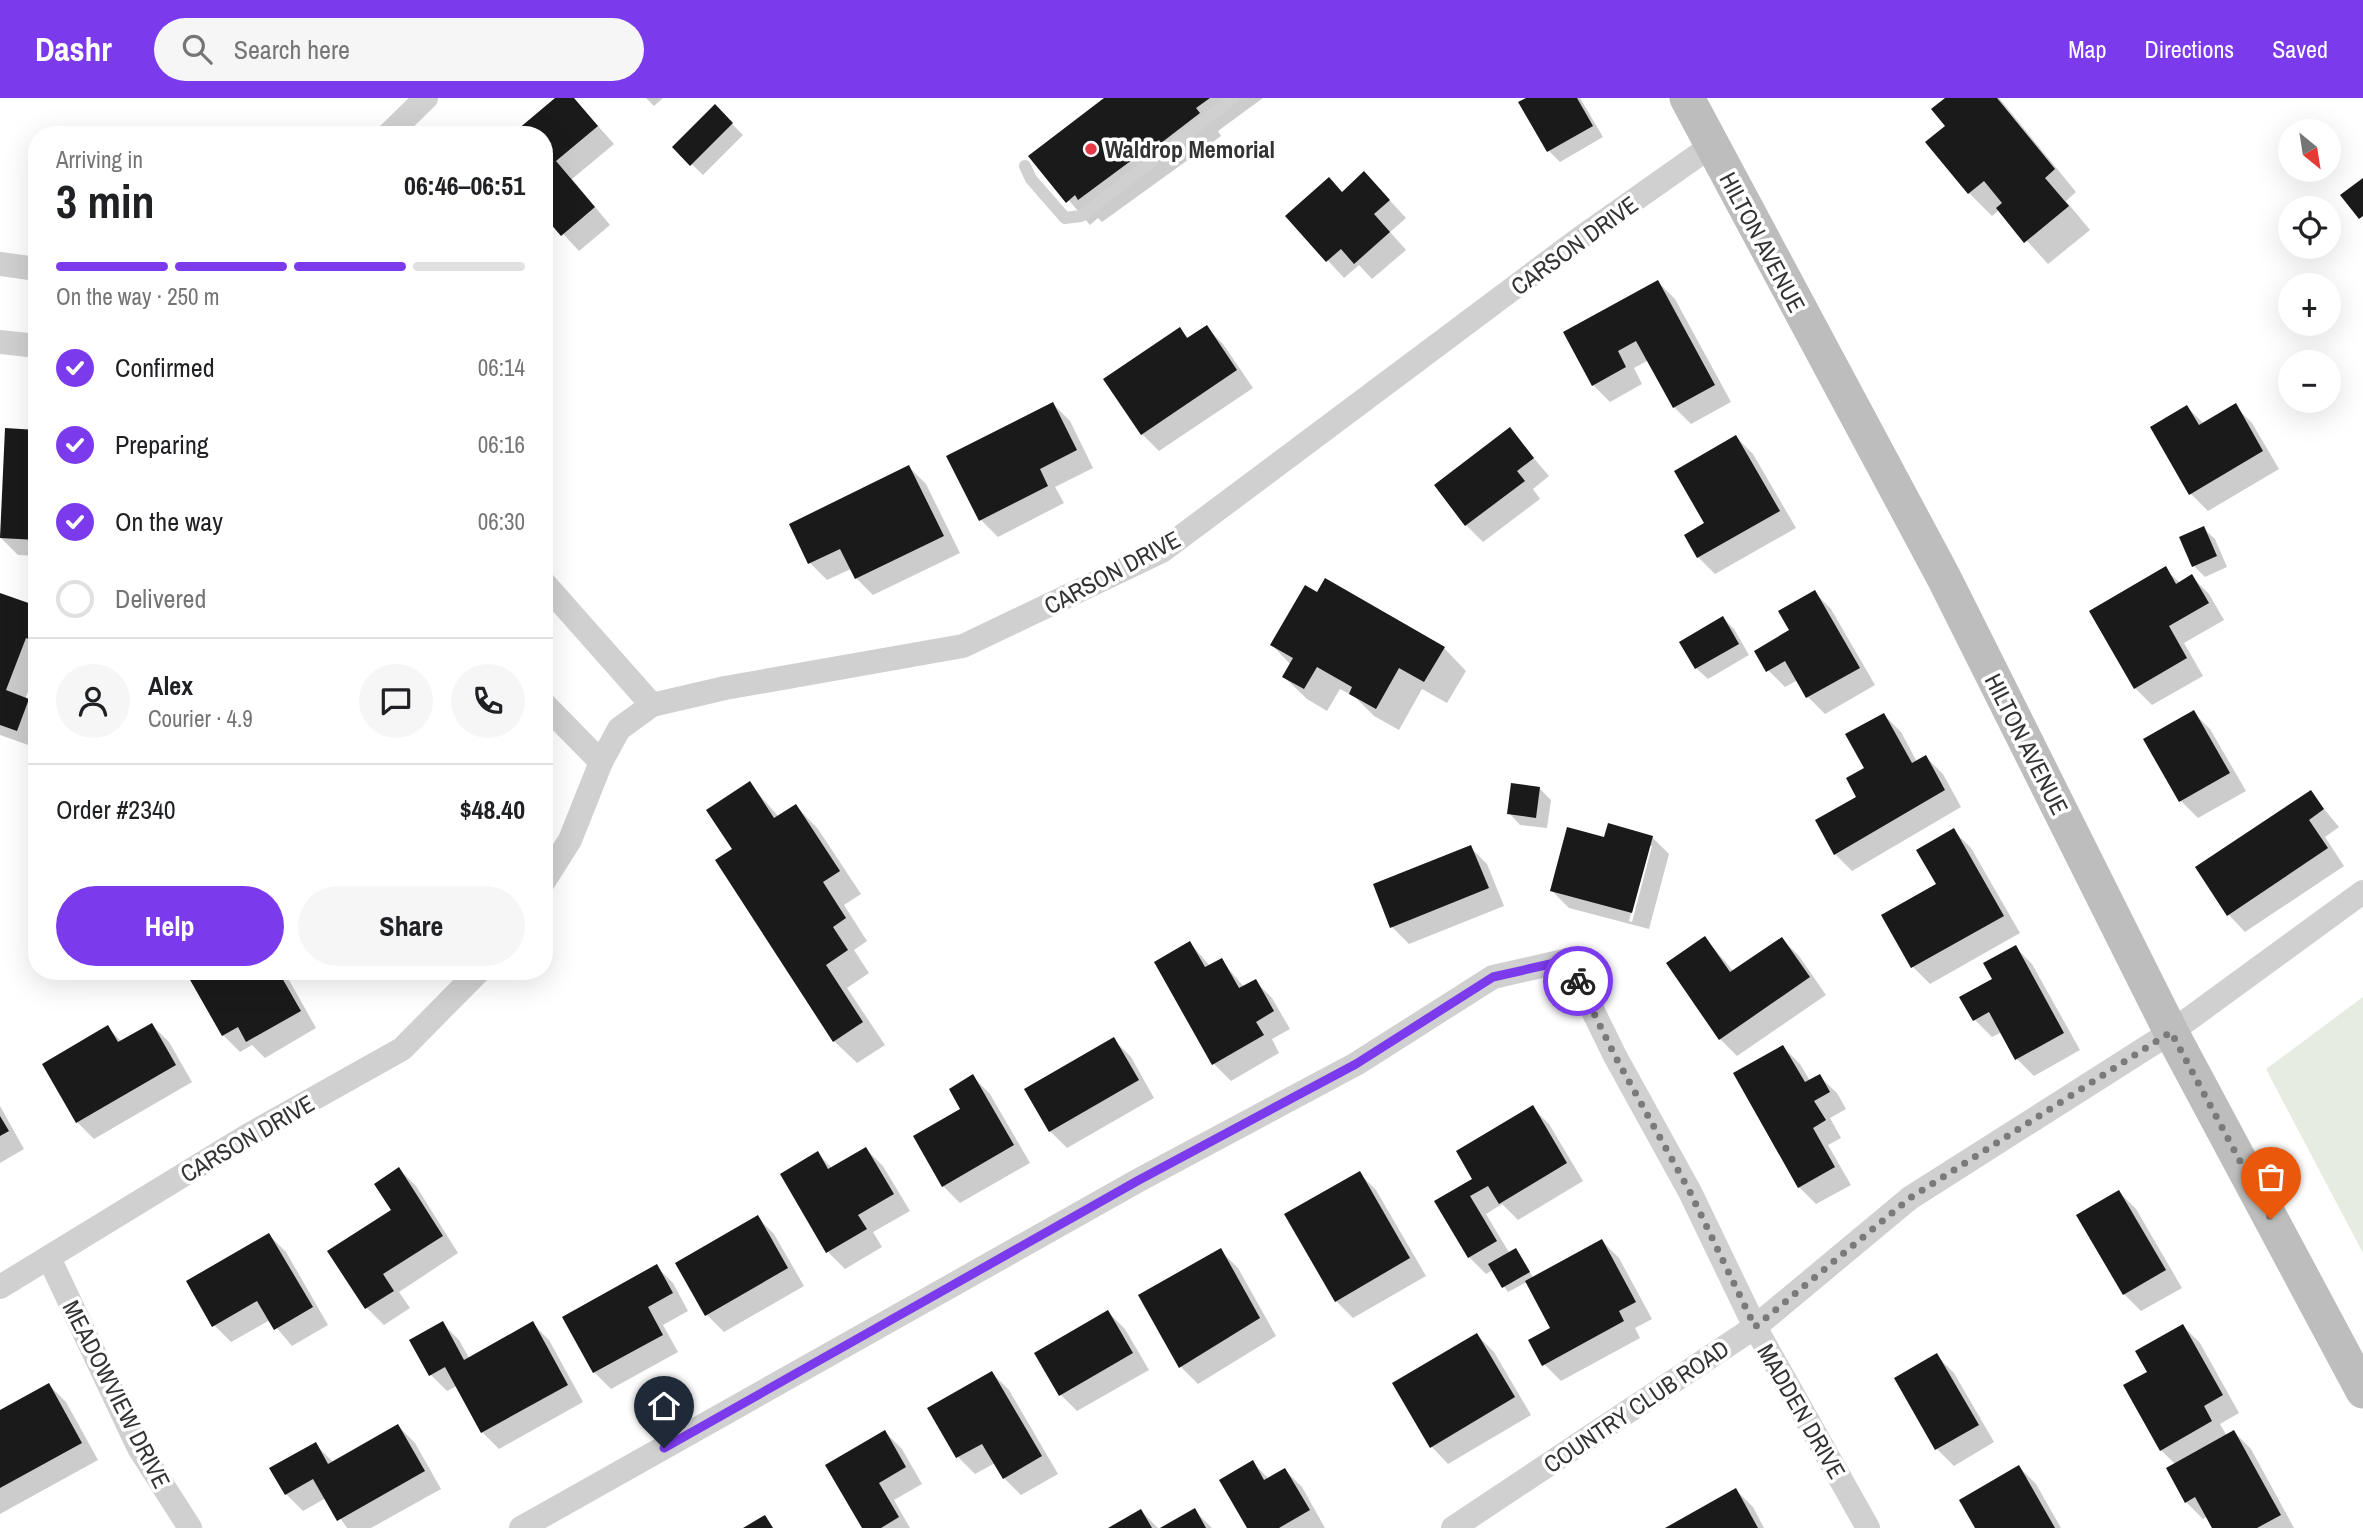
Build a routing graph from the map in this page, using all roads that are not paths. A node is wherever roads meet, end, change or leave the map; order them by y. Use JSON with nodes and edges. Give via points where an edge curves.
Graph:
{"nodes":[{"id":1,"x":426,"y":98,"type":"edge"},
{"id":2,"x":1233,"y":98,"type":"edge"},
{"id":3,"x":1687,"y":98,"type":"edge"},
{"id":4,"x":397,"y":126,"type":"edge"},
{"id":5,"x":1711,"y":146,"type":"junction"},
{"id":6,"x":1025,"y":166,"type":"dead end"},
{"id":7,"x":0,"y":264,"type":"edge"},
{"id":8,"x":28,"y":268,"type":"edge"},
{"id":9,"x":0,"y":342,"type":"edge"},
{"id":10,"x":28,"y":345,"type":"edge"},
{"id":11,"x":553,"y":593,"type":"edge"},
{"id":12,"x":652,"y":705,"type":"junction"},
{"id":13,"x":553,"y":713,"type":"edge"},
{"id":14,"x":601,"y":762,"type":"junction"},
{"id":15,"x":553,"y":867,"type":"edge"},
{"id":16,"x":2363,"y":892,"type":"edge"},
{"id":17,"x":471,"y":980,"type":"edge"},
{"id":18,"x":2171,"y":1032,"type":"junction"},
{"id":19,"x":49,"y":1258,"type":"junction"},
{"id":20,"x":0,"y":1287,"type":"edge"},
{"id":21,"x":1755,"y":1327,"type":"junction"},
{"id":22,"x":2363,"y":1391,"type":"edge"},
{"id":23,"x":190,"y":1528,"type":"edge"},
{"id":24,"x":521,"y":1528,"type":"edge"},
{"id":25,"x":1453,"y":1528,"type":"edge"},
{"id":26,"x":1868,"y":1528,"type":"edge"}],
"edges":[{"from":1,"to":4,"type":"street"},
{"from":2,"to":6,"type":"lane","via":[[1081,216],[1065,218]]},
{"from":3,"to":5,"type":"street","name":"HILTON AVENUE"},
{"from":5,"to":12,"type":"street","name":"CARSON DRIVE","via":[[1579,239],[1162,551],[963,646]]},
{"from":5,"to":18,"type":"street","name":"HILTON AVENUE","via":[[1944,578]]},
{"from":7,"to":8,"type":"street"},
{"from":9,"to":10,"type":"street"},
{"from":11,"to":12,"type":"street"},
{"from":12,"to":14,"type":"street","name":"CARSON DRIVE","via":[[620,729]]},
{"from":13,"to":14,"type":"street"},
{"from":14,"to":15,"type":"street","name":"CARSON DRIVE","via":[[570,840]]},
{"from":16,"to":18,"type":"street","name":"COUNTRY CLUB ROAD"},
{"from":17,"to":19,"type":"street","name":"CARSON DRIVE","via":[[402,1049],[247,1136]]},
{"from":18,"to":21,"type":"street","name":"COUNTRY CLUB ROAD","via":[[1910,1198]]},
{"from":18,"to":22,"type":"street","name":"HILTON AVENUE"},
{"from":19,"to":20,"type":"street","name":"CARSON DRIVE"},
{"from":19,"to":23,"type":"street","name":"MEADOWVIEW DRIVE","via":[[139,1448]]},
{"from":21,"to":24,"type":"street","name":"MADDEN DRIVE","via":[[1568,960],[1493,977],[1356,1064],[1139,1180]]},
{"from":21,"to":25,"type":"street","name":"COUNTRY CLUB ROAD"},
{"from":21,"to":26,"type":"street","name":"MADDEN DRIVE"}]}
